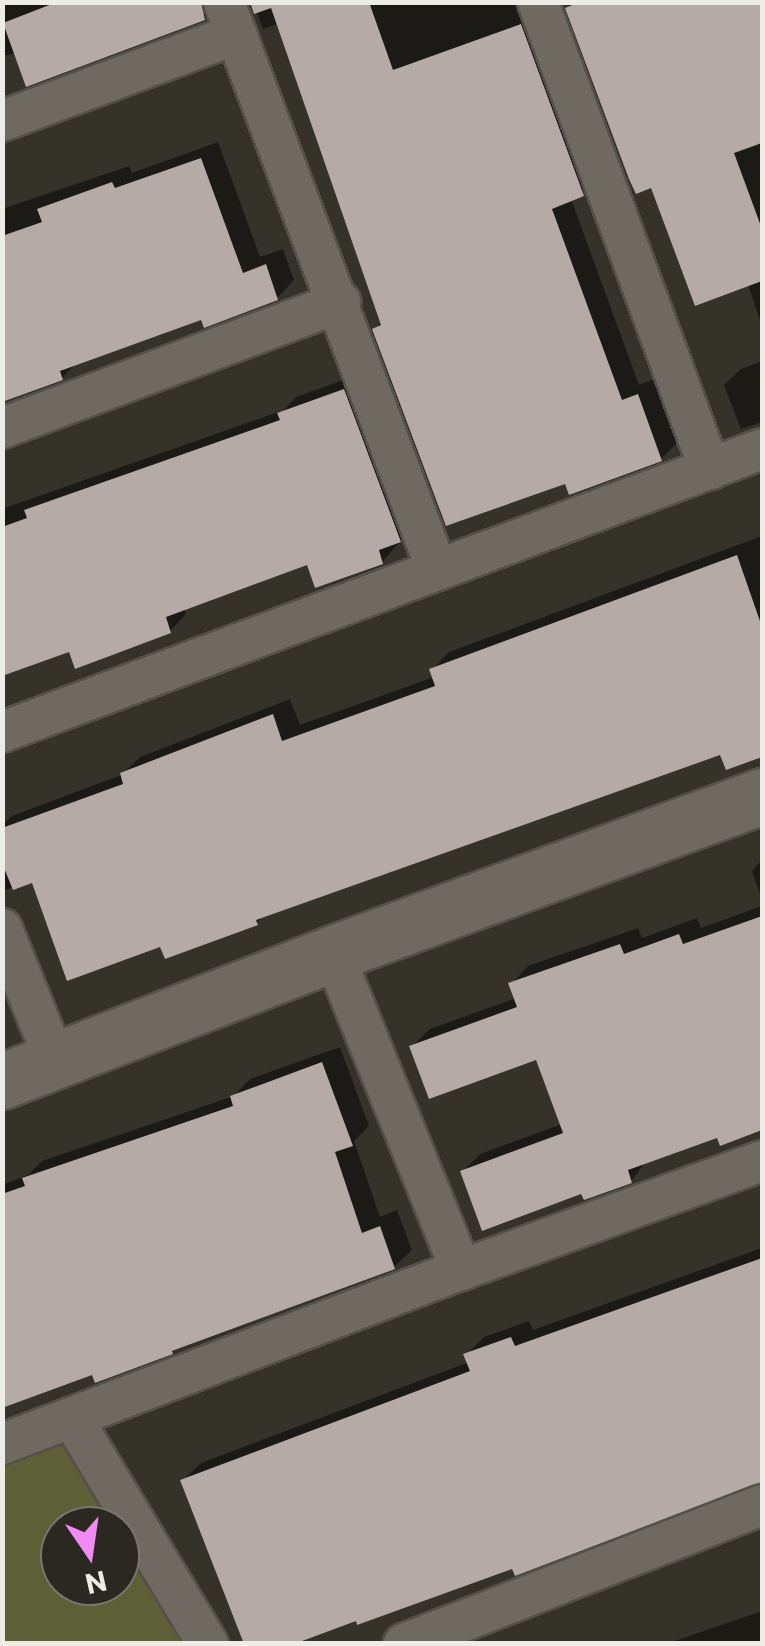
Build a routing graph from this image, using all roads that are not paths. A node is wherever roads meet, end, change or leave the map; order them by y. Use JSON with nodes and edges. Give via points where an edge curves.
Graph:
{"nodes":[{"id":1,"x":538,"y":2,"type":"edge"},
{"id":2,"x":230,"y":18,"type":"edge"},
{"id":3,"x":2,"y":121,"type":"edge"},
{"id":4,"x":340,"y":302,"type":"junction"},
{"id":5,"x":2,"y":428,"type":"edge"},
{"id":6,"x":762,"y":449,"type":"edge"},
{"id":7,"x":710,"y":469,"type":"junction"},
{"id":8,"x":438,"y":570,"type":"junction"},
{"id":9,"x":2,"y":732,"type":"edge"},
{"id":10,"x":762,"y":796,"type":"edge"},
{"id":11,"x":2,"y":928,"type":"edge"},
{"id":12,"x":333,"y":953,"type":"junction"},
{"id":13,"x":55,"y":1060,"type":"junction"},
{"id":14,"x":2,"y":1081,"type":"edge"},
{"id":15,"x":762,"y":1162,"type":"edge"},
{"id":16,"x":461,"y":1270,"type":"junction"},
{"id":17,"x":72,"y":1418,"type":"junction"},
{"id":18,"x":2,"y":1444,"type":"edge"},
{"id":19,"x":762,"y":1505,"type":"edge"},
{"id":20,"x":208,"y":1644,"type":"edge"},
{"id":21,"x":404,"y":1644,"type":"edge"}],
"edges":[{"from":1,"to":7,"type":"street"},
{"from":2,"to":3,"type":"street"},
{"from":2,"to":4,"type":"street"},
{"from":4,"to":5,"type":"street"},
{"from":4,"to":8,"type":"street"},
{"from":6,"to":7,"type":"street"},
{"from":7,"to":8,"type":"street"},
{"from":8,"to":9,"type":"street"},
{"from":10,"to":12,"type":"street"},
{"from":11,"to":13,"type":"street"},
{"from":12,"to":13,"type":"street"},
{"from":12,"to":16,"type":"street"},
{"from":13,"to":14,"type":"street"},
{"from":15,"to":16,"type":"street"},
{"from":16,"to":17,"type":"street"},
{"from":17,"to":18,"type":"street"},
{"from":17,"to":20,"type":"street"},
{"from":19,"to":21,"type":"street"}]}
